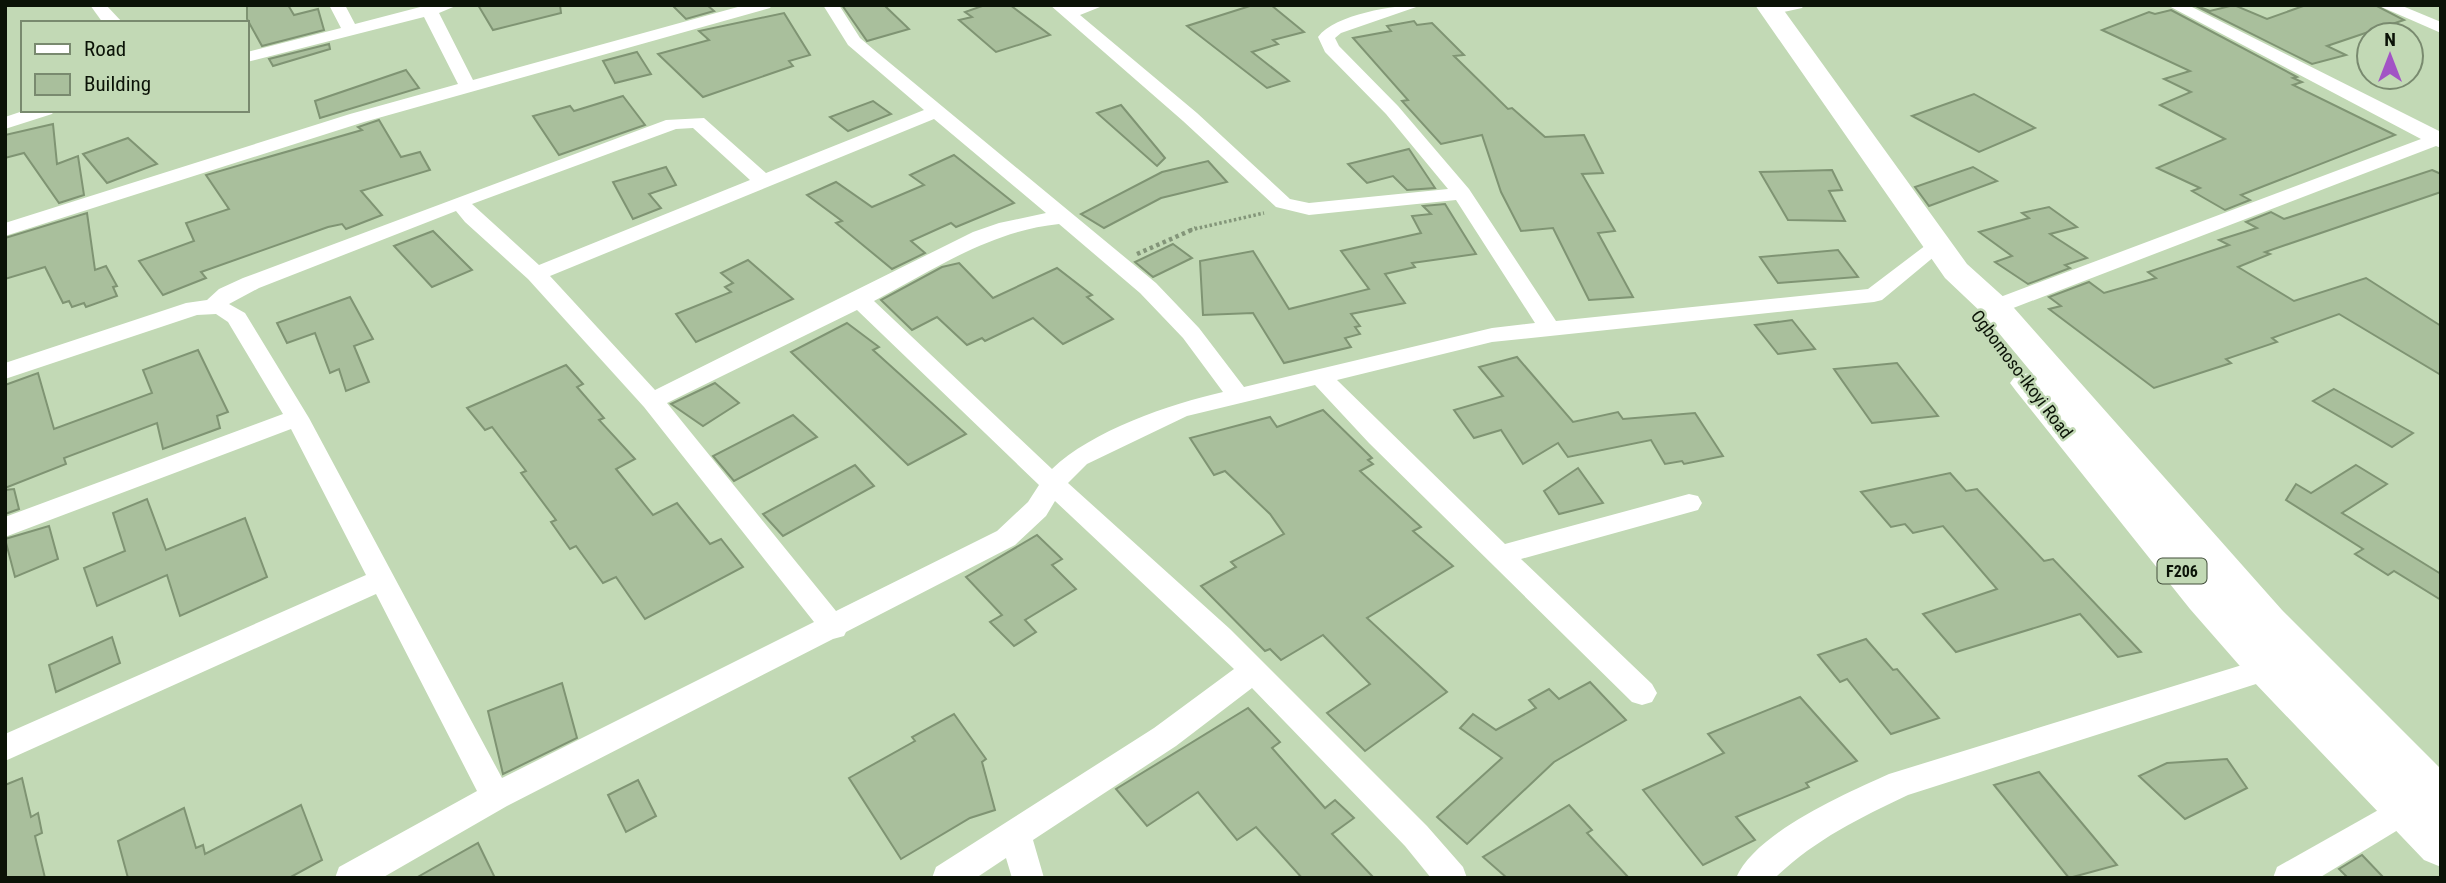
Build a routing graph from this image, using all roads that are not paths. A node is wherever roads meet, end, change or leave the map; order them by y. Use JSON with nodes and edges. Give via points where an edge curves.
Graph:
{"nodes":[{"id":1,"x":98,"y":5,"type":"edge"},
{"id":2,"x":337,"y":5,"type":"edge"},
{"id":3,"x":450,"y":5,"type":"edge"},
{"id":4,"x":764,"y":5,"type":"edge"},
{"id":5,"x":831,"y":5,"type":"edge"},
{"id":6,"x":1097,"y":5,"type":"edge"},
{"id":7,"x":1414,"y":5,"type":"edge"},
{"id":8,"x":2175,"y":5,"type":"edge"},
{"id":9,"x":2385,"y":5,"type":"edge"},
{"id":10,"x":1778,"y":7,"type":"edge"},
{"id":11,"x":1064,"y":9,"type":"edge"},
{"id":12,"x":429,"y":10,"type":"junction"},
{"id":13,"x":112,"y":21,"type":"edge"},
{"id":14,"x":2441,"y":28,"type":"edge"},
{"id":15,"x":350,"y":30,"type":"junction"},
{"id":16,"x":248,"y":57,"type":"edge"},
{"id":17,"x":468,"y":87,"type":"junction"},
{"id":18,"x":40,"y":112,"type":"edge"},
{"id":19,"x":934,"y":112,"type":"junction"},
{"id":20,"x":5,"y":123,"type":"edge"},
{"id":21,"x":2439,"y":140,"type":"edge"},
{"id":22,"x":763,"y":181,"type":"junction"},
{"id":23,"x":1462,"y":193,"type":"junction"},
{"id":24,"x":460,"y":202,"type":"junction"},
{"id":25,"x":1061,"y":218,"type":"junction"},
{"id":26,"x":5,"y":230,"type":"edge"},
{"id":27,"x":1946,"y":259,"type":"junction"},
{"id":28,"x":536,"y":274,"type":"junction"},
{"id":29,"x":860,"y":300,"type":"junction"},
{"id":30,"x":215,"y":306,"type":"junction"},
{"id":31,"x":1995,"y":307,"type":"junction"},
{"id":32,"x":1550,"y":329,"type":"junction"},
{"id":33,"x":5,"y":371,"type":"edge"},
{"id":34,"x":1320,"y":376,"type":"junction"},
{"id":35,"x":1238,"y":395,"type":"junction"},
{"id":36,"x":652,"y":401,"type":"junction"},
{"id":37,"x":297,"y":418,"type":"junction"},
{"id":38,"x":1054,"y":482,"type":"junction"},
{"id":39,"x":1689,"y":503,"type":"dead end"},
{"id":40,"x":5,"y":527,"type":"edge"},
{"id":41,"x":1501,"y":555,"type":"junction"},
{"id":42,"x":382,"y":579,"type":"junction"},
{"id":43,"x":834,"y":628,"type":"junction"},
{"id":44,"x":2269,"y":669,"type":"junction"},
{"id":45,"x":1253,"y":671,"type":"junction"},
{"id":46,"x":1642,"y":694,"type":"dead end"},
{"id":47,"x":5,"y":748,"type":"edge"},
{"id":48,"x":496,"y":796,"type":"junction"},
{"id":49,"x":2423,"y":804,"type":"edge"},
{"id":50,"x":1015,"y":834,"type":"junction"},
{"id":51,"x":2441,"y":845,"type":"edge"},
{"id":52,"x":351,"y":878,"type":"edge"},
{"id":53,"x":948,"y":878,"type":"edge"},
{"id":54,"x":1028,"y":878,"type":"edge"},
{"id":55,"x":1451,"y":878,"type":"edge"},
{"id":56,"x":1752,"y":878,"type":"edge"},
{"id":57,"x":2289,"y":878,"type":"edge"}],
"edges":[{"from":1,"to":13,"type":"street"},
{"from":2,"to":15,"type":"street"},
{"from":3,"to":12,"type":"street"},
{"from":4,"to":17,"type":"street"},
{"from":5,"to":19,"type":"street","via":[[854,41]]},
{"from":6,"to":11,"type":"street"},
{"from":7,"to":23,"type":"street","via":[[1335,29],[1326,37]]},
{"from":8,"to":21,"type":"street"},
{"from":9,"to":14,"type":"street"},
{"from":10,"to":27,"type":"main road","number":"F206"},
{"from":11,"to":23,"type":"street","via":[[1190,117],[1273,196],[1293,207]]},
{"from":12,"to":15,"type":"street"},
{"from":12,"to":17,"type":"street"},
{"from":15,"to":16,"type":"street"},
{"from":17,"to":26,"type":"street","via":[[319,129]]},
{"from":18,"to":20,"type":"street"},
{"from":19,"to":22,"type":"street"},
{"from":19,"to":25,"type":"street"},
{"from":21,"to":31,"type":"street"},
{"from":22,"to":24,"type":"street","via":[[697,122],[673,124]]},
{"from":22,"to":28,"type":"street"},
{"from":23,"to":32,"type":"street"},
{"from":24,"to":28,"type":"street"},
{"from":24,"to":30,"type":"street","via":[[251,283],[227,294]]},
{"from":25,"to":29,"type":"street","via":[[1027,220],[957,246]]},
{"from":25,"to":35,"type":"street","via":[[1148,288],[1191,333]]},
{"from":27,"to":31,"type":"main road","name":"Ogbomoso-Ikoyi Road","number":"F206"},
{"from":27,"to":32,"type":"street","via":[[1874,295]]},
{"from":27,"to":44,"type":"main road","name":"Ogbomoso-Ikoyi Road","number":"F206","via":[[1971,310],[2062,427]]},
{"from":28,"to":36,"type":"street"},
{"from":29,"to":36,"type":"street"},
{"from":29,"to":38,"type":"street"},
{"from":30,"to":33,"type":"street","via":[[194,308]]},
{"from":30,"to":37,"type":"street","via":[[237,318]]},
{"from":31,"to":49,"type":"main road","name":"Ogbomoso-Ikoyi Road","number":"F206"},
{"from":32,"to":34,"type":"street","via":[[1492,335]]},
{"from":34,"to":35,"type":"street"},
{"from":34,"to":41,"type":"street"},
{"from":35,"to":38,"type":"street","via":[[1180,410],[1133,430],[1078,458]]},
{"from":36,"to":43,"type":"street"},
{"from":37,"to":40,"type":"street"},
{"from":37,"to":42,"type":"street"},
{"from":38,"to":43,"type":"street","via":[[1037,509],[1006,538]]},
{"from":38,"to":45,"type":"street"},
{"from":39,"to":41,"type":"street"},
{"from":41,"to":46,"type":"street"},
{"from":42,"to":47,"type":"street"},
{"from":42,"to":48,"type":"street"},
{"from":43,"to":48,"type":"street"},
{"from":44,"to":49,"type":"main road","name":"Ogbomoso-Ikoyi Road","number":"F206"},
{"from":44,"to":56,"type":"street","via":[[1900,785],[1850,807],[1789,843]]},
{"from":45,"to":50,"type":"street","via":[[1165,737]]},
{"from":45,"to":55,"type":"street","via":[[1416,836]]},
{"from":48,"to":52,"type":"street"},
{"from":49,"to":51,"type":"main road","name":"Ogbomoso-Ikoyi Road","number":"F206"},
{"from":49,"to":57,"type":"street"},
{"from":50,"to":53,"type":"street"},
{"from":50,"to":54,"type":"street"}]}
